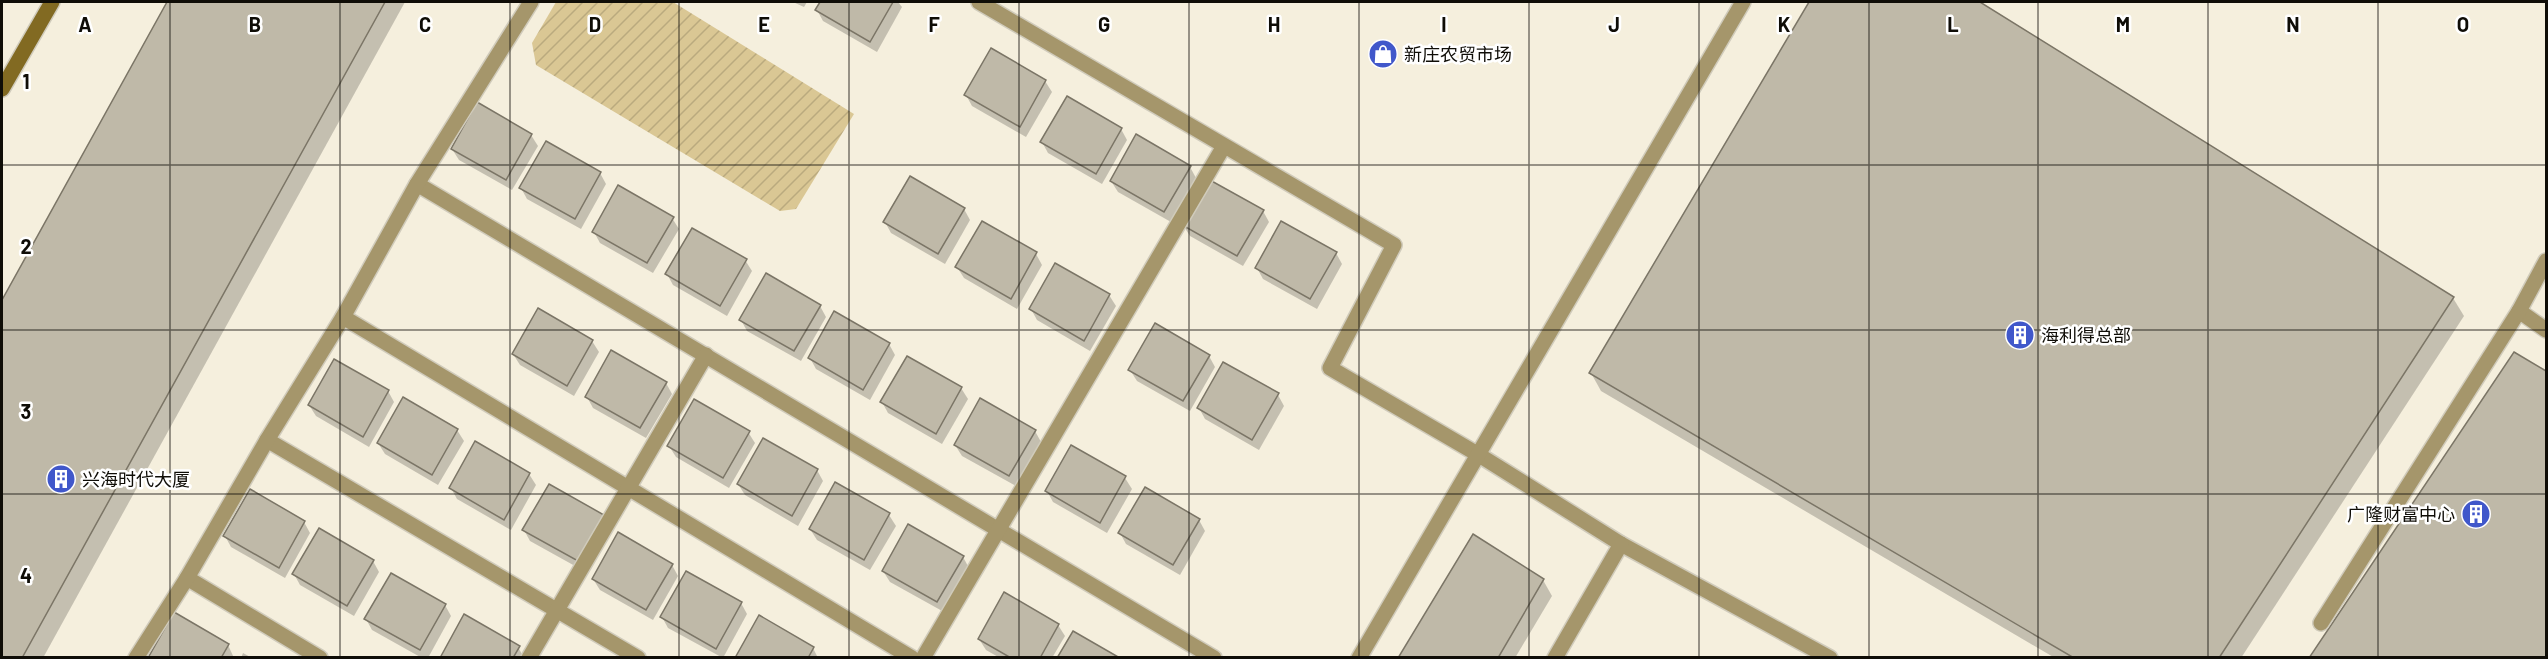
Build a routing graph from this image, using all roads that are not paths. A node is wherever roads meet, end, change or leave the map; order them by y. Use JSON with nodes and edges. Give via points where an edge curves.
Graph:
{"nodes":[{"id":1,"x":52,"y":2,"type":"edge"},
{"id":2,"x":531,"y":2,"type":"edge"},
{"id":3,"x":979,"y":2,"type":"edge"},
{"id":4,"x":1743,"y":2,"type":"edge"},
{"id":5,"x":2,"y":89,"type":"edge"},
{"id":6,"x":1224,"y":146,"type":"junction"},
{"id":7,"x":417,"y":184,"type":"junction"},
{"id":8,"x":2547,"y":261,"type":"edge"},
{"id":9,"x":2519,"y":311,"type":"junction"},
{"id":10,"x":343,"y":317,"type":"junction"},
{"id":11,"x":2547,"y":330,"type":"edge"},
{"id":12,"x":706,"y":355,"type":"junction"},
{"id":13,"x":267,"y":440,"type":"junction"},
{"id":14,"x":1479,"y":455,"type":"junction"},
{"id":15,"x":628,"y":488,"type":"junction"},
{"id":16,"x":998,"y":530,"type":"junction"},
{"id":17,"x":1621,"y":544,"type":"junction"},
{"id":18,"x":187,"y":578,"type":"junction"},
{"id":19,"x":557,"y":609,"type":"junction"},
{"id":20,"x":2321,"y":623,"type":"dead end"},
{"id":21,"x":136,"y":657,"type":"edge"},
{"id":22,"x":320,"y":657,"type":"edge"},
{"id":23,"x":529,"y":657,"type":"edge"},
{"id":24,"x":638,"y":657,"type":"edge"},
{"id":25,"x":912,"y":657,"type":"edge"},
{"id":26,"x":923,"y":657,"type":"edge"},
{"id":27,"x":1214,"y":657,"type":"edge"},
{"id":28,"x":1359,"y":657,"type":"edge"},
{"id":29,"x":1555,"y":657,"type":"edge"},
{"id":30,"x":1830,"y":657,"type":"edge"}],
"edges":[{"from":1,"to":5,"type":"main road"},
{"from":2,"to":7,"type":"street"},
{"from":3,"to":6,"type":"street"},
{"from":4,"to":14,"type":"street"},
{"from":6,"to":14,"type":"street","via":[[1394,246],[1330,368]]},
{"from":6,"to":16,"type":"street"},
{"from":7,"to":10,"type":"street"},
{"from":7,"to":12,"type":"street"},
{"from":8,"to":9,"type":"street"},
{"from":9,"to":11,"type":"street"},
{"from":9,"to":20,"type":"street"},
{"from":10,"to":13,"type":"street"},
{"from":10,"to":15,"type":"street"},
{"from":12,"to":15,"type":"street"},
{"from":12,"to":16,"type":"street"},
{"from":13,"to":18,"type":"street"},
{"from":13,"to":19,"type":"street"},
{"from":14,"to":17,"type":"street"},
{"from":14,"to":28,"type":"street"},
{"from":15,"to":19,"type":"street"},
{"from":15,"to":25,"type":"street"},
{"from":16,"to":26,"type":"street"},
{"from":16,"to":27,"type":"street"},
{"from":17,"to":29,"type":"street"},
{"from":17,"to":30,"type":"street"},
{"from":18,"to":21,"type":"street"},
{"from":18,"to":22,"type":"street"},
{"from":19,"to":23,"type":"street"},
{"from":19,"to":24,"type":"street"}]}
